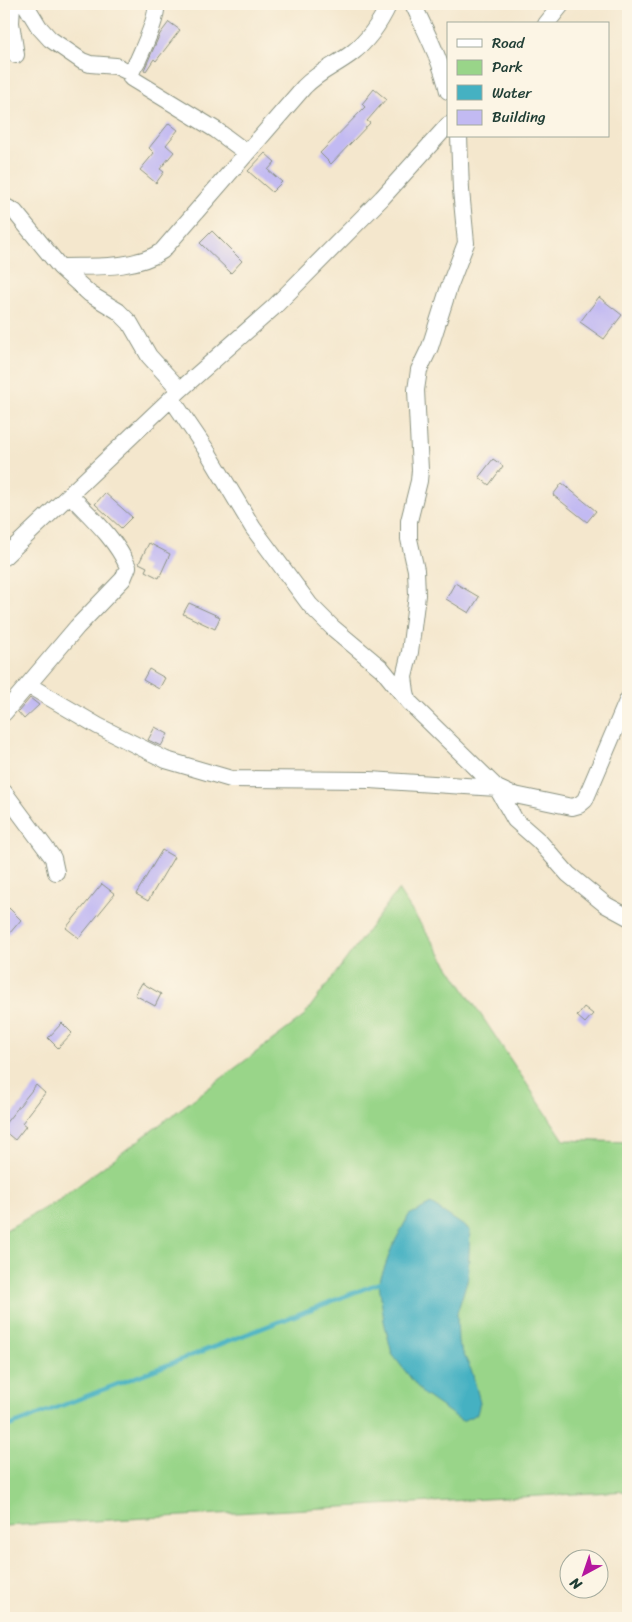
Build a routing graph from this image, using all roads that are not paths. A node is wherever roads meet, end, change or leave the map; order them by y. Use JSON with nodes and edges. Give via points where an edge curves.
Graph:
{"nodes":[{"id":1,"x":12,"y":4,"type":"edge"},
{"id":2,"x":24,"y":4,"type":"edge"},
{"id":3,"x":156,"y":4,"type":"edge"},
{"id":4,"x":389,"y":4,"type":"edge"},
{"id":5,"x":413,"y":4,"type":"edge"},
{"id":6,"x":562,"y":4,"type":"edge"},
{"id":7,"x":548,"y":22,"type":"edge"},
{"id":8,"x":16,"y":55,"type":"dead end"},
{"id":9,"x":130,"y":72,"type":"junction"},
{"id":10,"x":447,"y":86,"type":"edge"},
{"id":11,"x":447,"y":126,"type":"edge"},
{"id":12,"x":459,"y":138,"type":"edge"},
{"id":13,"x":247,"y":153,"type":"junction"},
{"id":14,"x":4,"y":206,"type":"edge"},
{"id":15,"x":60,"y":267,"type":"junction"},
{"id":16,"x":175,"y":394,"type":"junction"},
{"id":17,"x":70,"y":495,"type":"junction"},
{"id":18,"x":4,"y":557,"type":"edge"},
{"id":19,"x":28,"y":686,"type":"junction"},
{"id":20,"x":628,"y":699,"type":"edge"},
{"id":21,"x":409,"y":702,"type":"junction"},
{"id":22,"x":4,"y":713,"type":"edge"},
{"id":23,"x":497,"y":788,"type":"junction"},
{"id":24,"x":4,"y":792,"type":"edge"},
{"id":25,"x":56,"y":872,"type":"dead end"},
{"id":26,"x":628,"y":917,"type":"edge"}],
"edges":[{"from":1,"to":8,"type":"street"},
{"from":2,"to":9,"type":"street","via":[[39,27],[64,49],[90,64],[116,66]]},
{"from":3,"to":9,"type":"street","via":[[154,20]]},
{"from":4,"to":13,"type":"street","via":[[381,23],[367,40],[316,75]]},
{"from":5,"to":10,"type":"street","via":[[438,56]]},
{"from":6,"to":7,"type":"street"},
{"from":9,"to":13,"type":"street","via":[[135,81],[216,130]]},
{"from":11,"to":16,"type":"street","via":[[382,198],[274,307]]},
{"from":12,"to":21,"type":"street","via":[[466,244],[430,348],[419,370],[416,390],[420,470],[409,521],[417,595],[404,676]]},
{"from":13,"to":15,"type":"street","via":[[162,251],[154,256],[124,264]]},
{"from":14,"to":15,"type":"street","via":[[15,212]]},
{"from":15,"to":16,"type":"street","via":[[130,324]]},
{"from":16,"to":17,"type":"street"},
{"from":16,"to":21,"type":"street","via":[[253,528],[310,605],[382,669]]},
{"from":17,"to":18,"type":"street"},
{"from":17,"to":19,"type":"street","via":[[113,542],[128,567],[123,579],[77,627]]},
{"from":19,"to":22,"type":"street"},
{"from":19,"to":23,"type":"street","via":[[166,760],[231,778],[370,780]]},
{"from":20,"to":23,"type":"street","via":[[579,805],[572,807],[510,794]]},
{"from":21,"to":23,"type":"street"},
{"from":23,"to":26,"type":"street","via":[[515,820],[568,874],[606,905]]},
{"from":24,"to":25,"type":"street","via":[[53,858]]}]}
